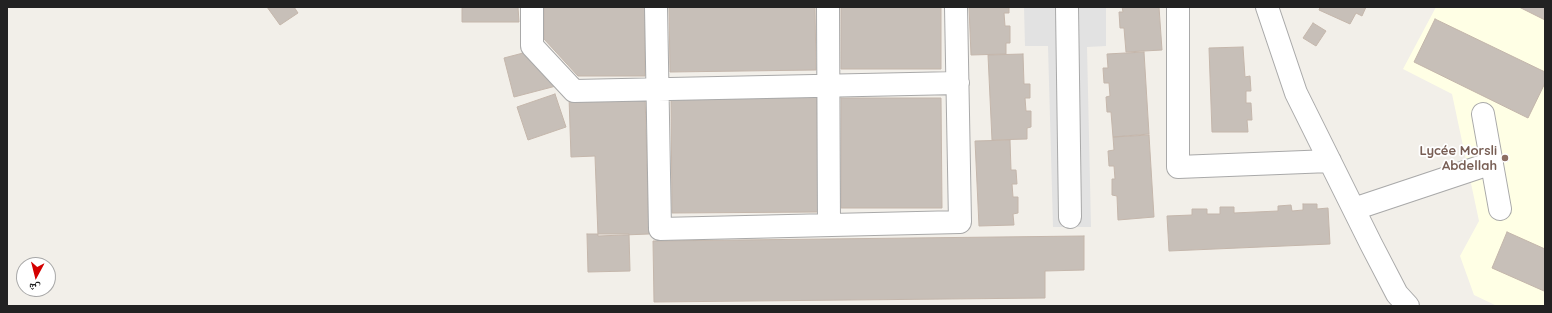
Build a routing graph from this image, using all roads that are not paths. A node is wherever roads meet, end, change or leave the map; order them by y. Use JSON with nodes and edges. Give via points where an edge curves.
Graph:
{"nodes":[{"id":1,"x":532,"y":7,"type":"edge"},
{"id":2,"x":656,"y":7,"type":"edge"},
{"id":3,"x":828,"y":7,"type":"edge"},
{"id":4,"x":956,"y":7,"type":"edge"},
{"id":5,"x":1067,"y":7,"type":"edge"},
{"id":6,"x":1178,"y":7,"type":"edge"},
{"id":7,"x":1267,"y":7,"type":"edge"},
{"id":8,"x":958,"y":83,"type":"junction"},
{"id":9,"x":828,"y":85,"type":"junction"},
{"id":10,"x":658,"y":89,"type":"junction"},
{"id":11,"x":1483,"y":114,"type":"dead end"},
{"id":12,"x":1330,"y":161,"type":"junction"},
{"id":13,"x":1492,"y":163,"type":"junction"},
{"id":14,"x":1354,"y":209,"type":"junction"},
{"id":15,"x":1500,"y":209,"type":"dead end"},
{"id":16,"x":1070,"y":217,"type":"dead end"},
{"id":17,"x":829,"y":225,"type":"junction"},
{"id":18,"x":1408,"y":306,"type":"edge"}],
"edges":[{"from":1,"to":10,"type":"street","via":[[532,46],[574,91]]},
{"from":2,"to":10,"type":"street"},
{"from":3,"to":9,"type":"street"},
{"from":4,"to":8,"type":"street"},
{"from":5,"to":16,"type":"street"},
{"from":6,"to":12,"type":"street","via":[[1178,167]]},
{"from":7,"to":12,"type":"street","via":[[1296,93]]},
{"from":8,"to":9,"type":"street"},
{"from":8,"to":17,"type":"street","via":[[960,222]]},
{"from":9,"to":10,"type":"street"},
{"from":9,"to":17,"type":"street"},
{"from":10,"to":17,"type":"street","via":[[660,229]]},
{"from":11,"to":13,"type":"street"},
{"from":12,"to":14,"type":"street"},
{"from":13,"to":14,"type":"street"},
{"from":13,"to":15,"type":"street"},
{"from":14,"to":18,"type":"street","via":[[1397,294]]}]}
